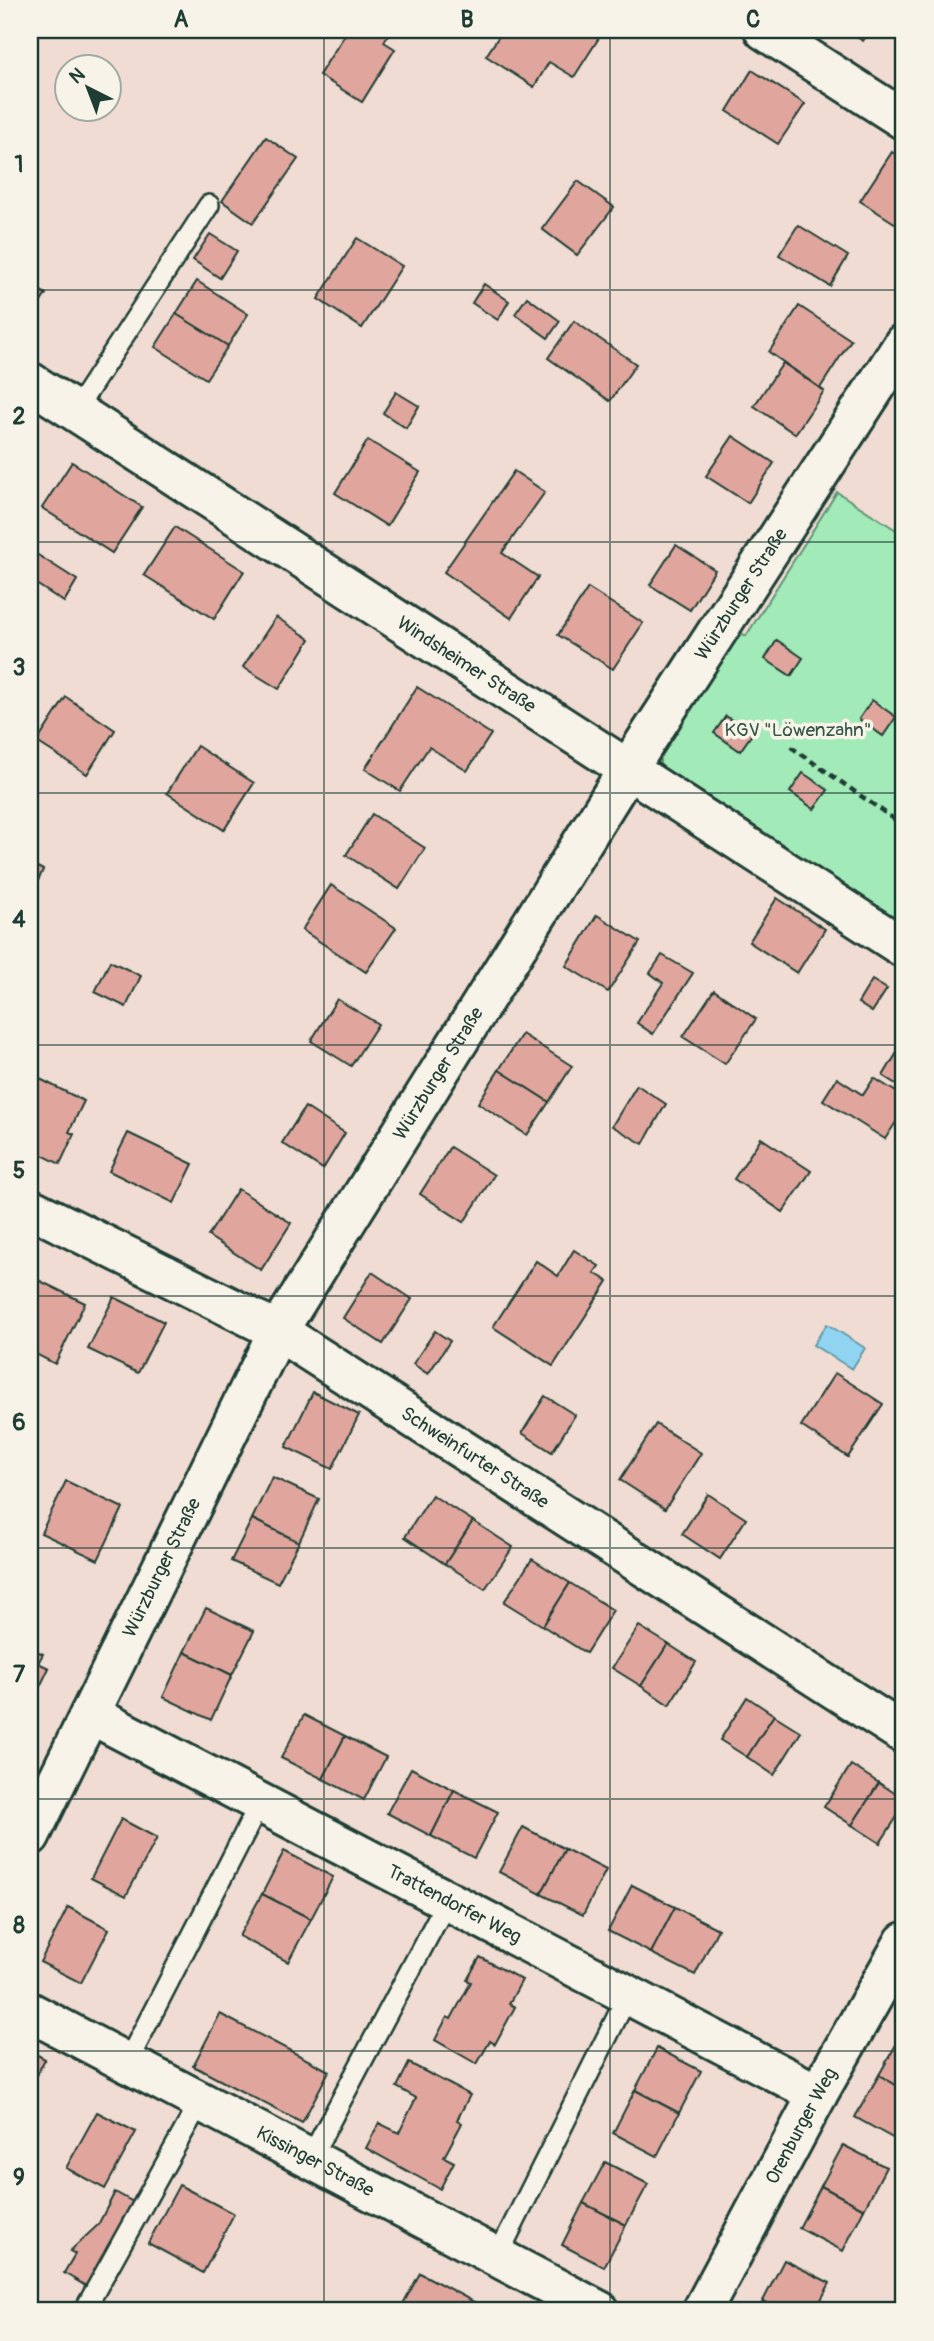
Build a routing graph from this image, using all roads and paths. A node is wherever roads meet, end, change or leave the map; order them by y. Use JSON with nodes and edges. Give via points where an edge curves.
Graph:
{"nodes":[{"id":1,"x":764,"y":30,"type":"edge"},
{"id":2,"x":904,"y":120,"type":"edge"},
{"id":3,"x":209,"y":205,"type":"dead end"},
{"id":4,"x":904,"y":343,"type":"edge"},
{"id":5,"x":30,"y":382,"type":"edge"},
{"id":6,"x":75,"y":411,"type":"junction"},
{"id":7,"x":791,"y":747,"type":"dead end"},
{"id":8,"x":628,"y":769,"type":"junction"},
{"id":9,"x":904,"y":825,"type":"edge"},
{"id":10,"x":904,"y":948,"type":"edge"},
{"id":11,"x":30,"y":1208,"type":"edge"},
{"id":12,"x":278,"y":1331,"type":"junction"},
{"id":13,"x":90,"y":1714,"type":"junction"},
{"id":14,"x":904,"y":1734,"type":"edge"},
{"id":15,"x":260,"y":1803,"type":"junction"},
{"id":16,"x":30,"y":1836,"type":"edge"},
{"id":17,"x":447,"y":1901,"type":"junction"},
{"id":18,"x":904,"y":1942,"type":"edge"},
{"id":19,"x":628,"y":1995,"type":"junction"},
{"id":20,"x":30,"y":2012,"type":"edge"},
{"id":21,"x":127,"y":2063,"type":"junction"},
{"id":22,"x":818,"y":2094,"type":"junction"},
{"id":23,"x":200,"y":2102,"type":"junction"},
{"id":24,"x":310,"y":2159,"type":"junction"},
{"id":25,"x":497,"y":2257,"type":"junction"},
{"id":26,"x":84,"y":2311,"type":"edge"},
{"id":27,"x":600,"y":2311,"type":"edge"},
{"id":28,"x":702,"y":2311,"type":"edge"}],
"edges":[{"from":1,"to":2,"type":"street"},
{"from":3,"to":6,"type":"lane"},
{"from":4,"to":8,"type":"street","name":"Würzburger Straße"},
{"from":5,"to":6,"type":"street","name":"Windsheimer Straße"},
{"from":6,"to":8,"type":"street","name":"Windsheimer Straße"},
{"from":7,"to":9,"type":"path"},
{"from":8,"to":10,"type":"street","name":"Windsheimer Straße"},
{"from":8,"to":12,"type":"street","name":"Würzburger Straße"},
{"from":11,"to":12,"type":"street","name":"Schweinfurter Straße"},
{"from":12,"to":13,"type":"street","name":"Würzburger Straße"},
{"from":12,"to":14,"type":"street","name":"Schweinfurter Straße"},
{"from":13,"to":15,"type":"street","name":"Trattendorfer Weg"},
{"from":13,"to":16,"type":"street","name":"Würzburger Straße"},
{"from":15,"to":17,"type":"street","name":"Trattendorfer Weg"},
{"from":15,"to":21,"type":"lane"},
{"from":17,"to":19,"type":"street","name":"Trattendorfer Weg"},
{"from":17,"to":24,"type":"lane"},
{"from":18,"to":22,"type":"street","name":"Orenburger Weg"},
{"from":19,"to":22,"type":"street","name":"Trattendorfer Weg"},
{"from":19,"to":25,"type":"lane"},
{"from":20,"to":21,"type":"street","name":"Kissinger Straße"},
{"from":21,"to":23,"type":"street","name":"Kissinger Straße"},
{"from":22,"to":28,"type":"street","name":"Orenburger Weg"},
{"from":23,"to":24,"type":"street","name":"Kissinger Straße"},
{"from":23,"to":26,"type":"lane"},
{"from":24,"to":25,"type":"street","name":"Kissinger Straße"},
{"from":25,"to":27,"type":"street","name":"Kissinger Straße"}]}
